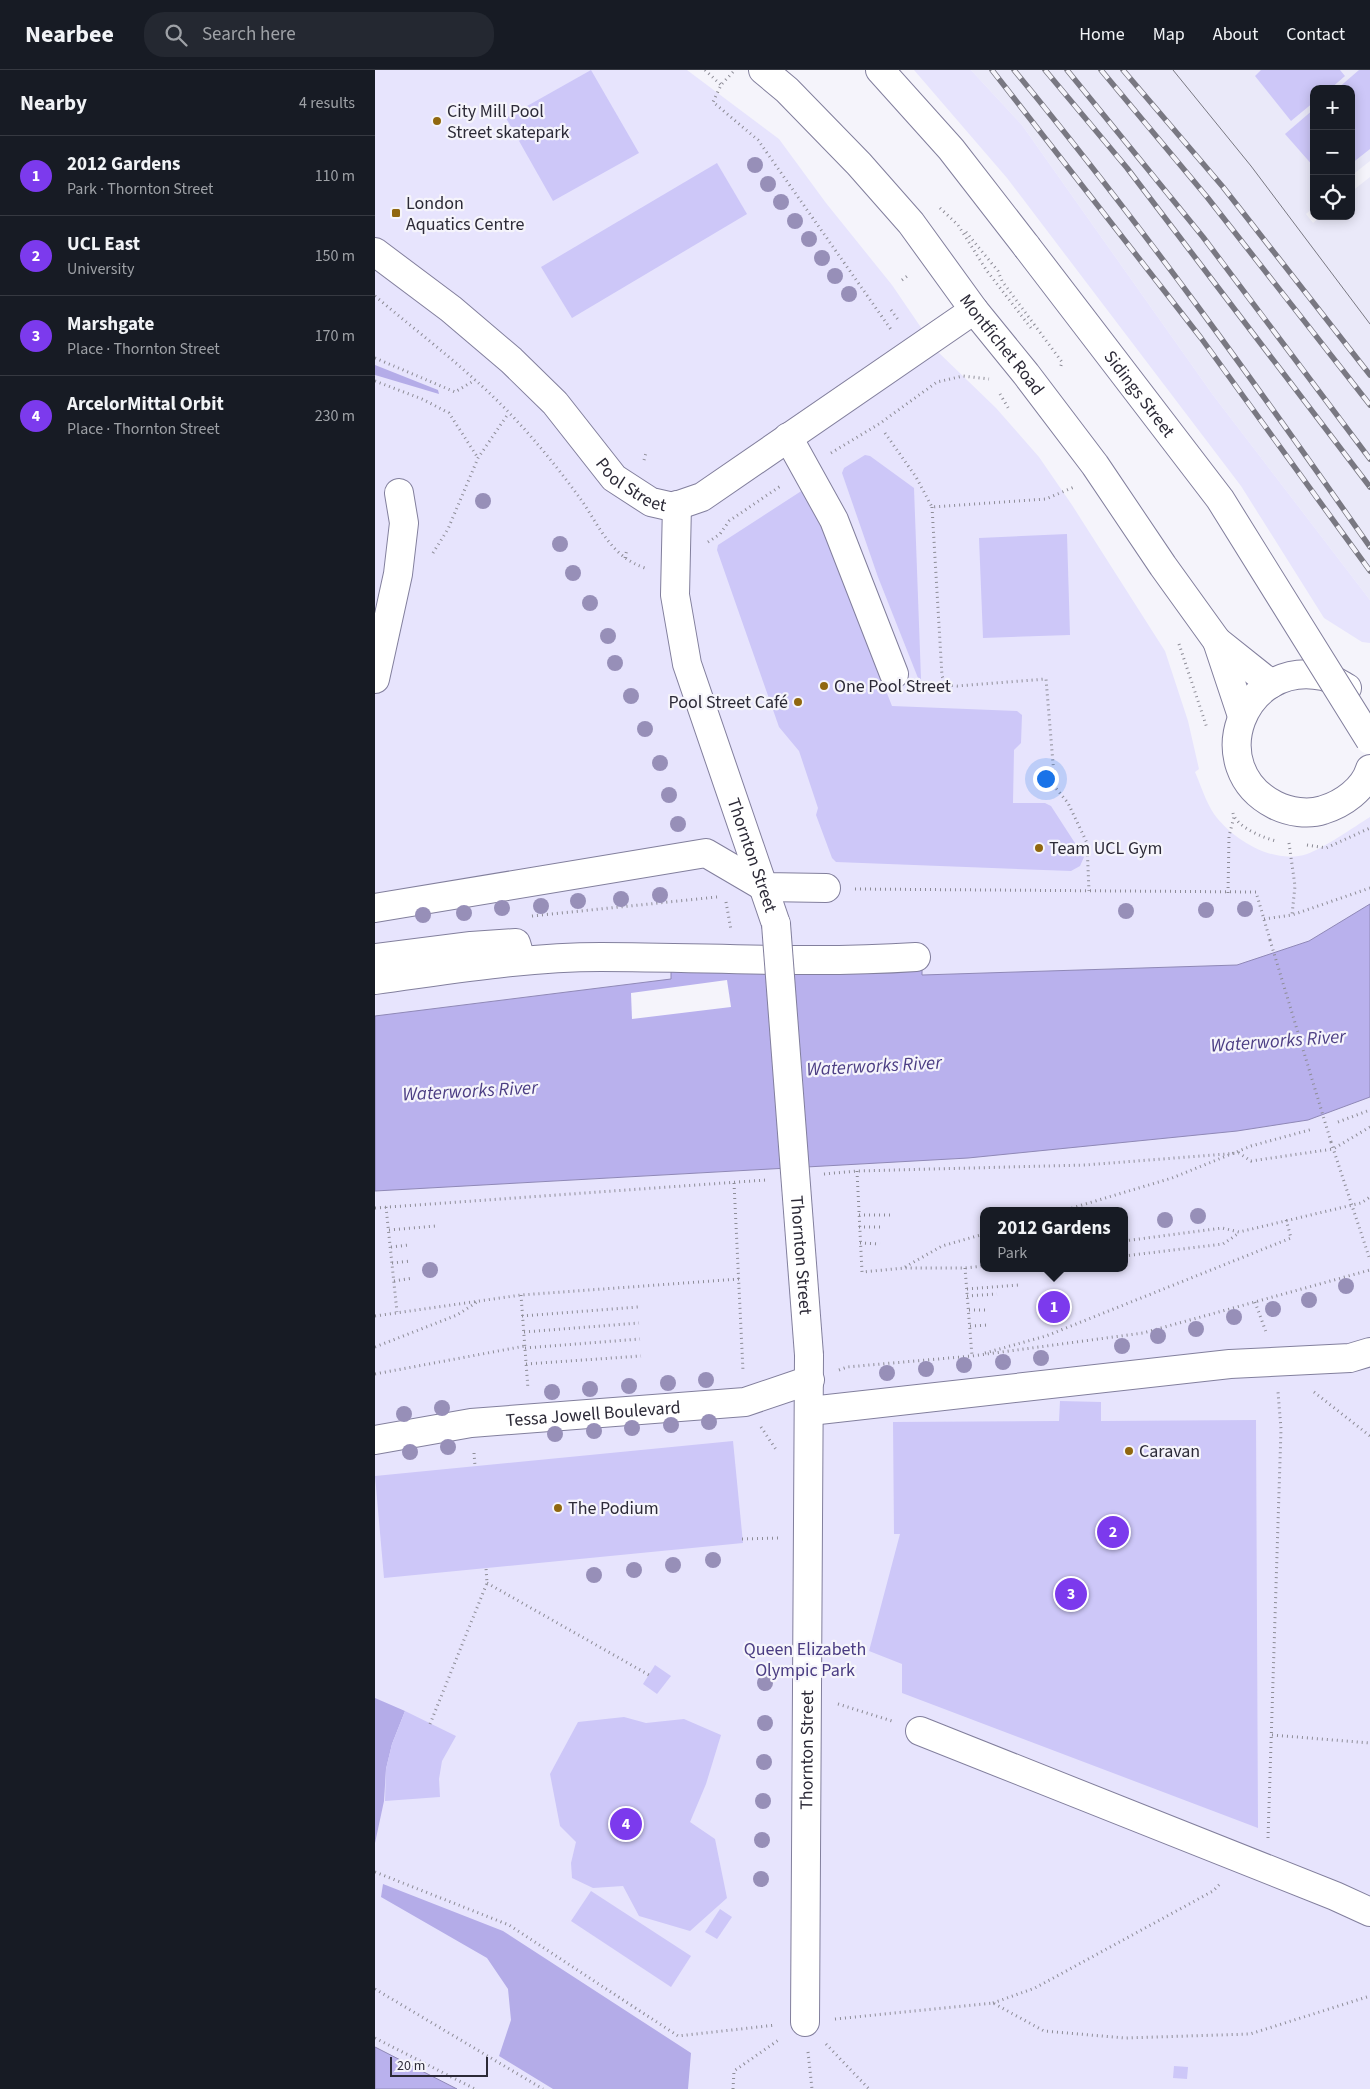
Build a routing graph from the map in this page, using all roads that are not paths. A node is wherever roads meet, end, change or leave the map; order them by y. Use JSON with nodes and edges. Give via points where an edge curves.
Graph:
{"nodes":[{"id":1,"x":763,"y":70,"type":"edge"},
{"id":2,"x":880,"y":70,"type":"edge"},
{"id":3,"x":375,"y":252,"type":"edge"},
{"id":4,"x":975,"y":310,"type":"junction"},
{"id":5,"x":788,"y":437,"type":"junction"},
{"id":6,"x":399,"y":493,"type":"dead end"},
{"id":7,"x":677,"y":505,"type":"junction"},
{"id":8,"x":1217,"y":640,"type":"junction"},
{"id":9,"x":895,"y":674,"type":"dead end"},
{"id":10,"x":375,"y":679,"type":"edge"},
{"id":11,"x":1271,"y":684,"type":"junction"},
{"id":12,"x":1369,"y":713,"type":"edge"},
{"id":13,"x":1242,"y":716,"type":"junction"},
{"id":14,"x":1370,"y":740,"type":"edge"},
{"id":15,"x":1370,"y":769,"type":"edge"},
{"id":16,"x":764,"y":888,"type":"junction"},
{"id":17,"x":826,"y":888,"type":"road end"},
{"id":18,"x":375,"y":908,"type":"edge"},
{"id":19,"x":916,"y":957,"type":"dead end"},
{"id":20,"x":375,"y":958,"type":"edge"},
{"id":21,"x":521,"y":960,"type":"junction"},
{"id":22,"x":375,"y":980,"type":"edge"},
{"id":23,"x":1370,"y":1352,"type":"edge"},
{"id":24,"x":809,"y":1367,"type":"junction"},
{"id":25,"x":810,"y":1411,"type":"junction"},
{"id":26,"x":375,"y":1440,"type":"edge"},
{"id":27,"x":920,"y":1731,"type":"road end"},
{"id":28,"x":1370,"y":1912,"type":"edge"},
{"id":29,"x":805,"y":2022,"type":"road end"}],
"edges":[{"from":1,"to":4,"type":"street","name":"Montfichet Road","via":[[787,90],[859,164],[911,223]]},
{"from":2,"to":14,"type":"street","name":"Sidings Street","bridge":true,"via":[[951,149],[1220,499]]},
{"from":3,"to":7,"type":"street","name":"Pool Street","via":[[451,309],[511,360],[555,403],[614,478],[651,502]]},
{"from":4,"to":5,"type":"street","name":"Pool Street"},
{"from":4,"to":8,"type":"street","name":"Montfichet Road","via":[[1095,465]]},
{"from":5,"to":7,"type":"street","name":"Pool Street","via":[[702,497]]},
{"from":5,"to":9,"type":"street","via":[[834,520]]},
{"from":6,"to":10,"type":"street","via":[[404,522],[399,574]]},
{"from":7,"to":16,"type":"street","name":"Thornton Street","via":[[675,594],[687,664]]},
{"from":8,"to":11,"type":"street","name":"Montfichet Road"},
{"from":8,"to":13,"type":"street","name":"Montfichet Road"},
{"from":11,"to":12,"type":"street","via":[[1297,674],[1325,676],[1349,689]]},
{"from":11,"to":13,"type":"street","via":[[1253,697]]},
{"from":13,"to":15,"type":"street","via":[[1236,741],[1240,767],[1251,787],[1265,800],[1282,808],[1300,813],[1321,811],[1341,803],[1357,790]]},
{"from":16,"to":17,"type":"street"},
{"from":16,"to":18,"type":"street","via":[[706,853]]},
{"from":16,"to":24,"type":"street","name":"Thornton Street","bridge":true,"via":[[776,924]]},
{"from":19,"to":21,"type":"street","via":[[869,960],[601,957]]},
{"from":20,"to":21,"type":"street","via":[[516,943]]},
{"from":21,"to":22,"type":"street"},
{"from":23,"to":25,"type":"street","via":[[1350,1358],[1230,1364]]},
{"from":24,"to":25,"type":"street","name":"Thornton Street"},
{"from":24,"to":26,"type":"street","name":"Tessa Jowell Boulevard","via":[[745,1402],[471,1423]]},
{"from":25,"to":29,"type":"street","name":"Thornton Street"},
{"from":27,"to":28,"type":"street"}]}
